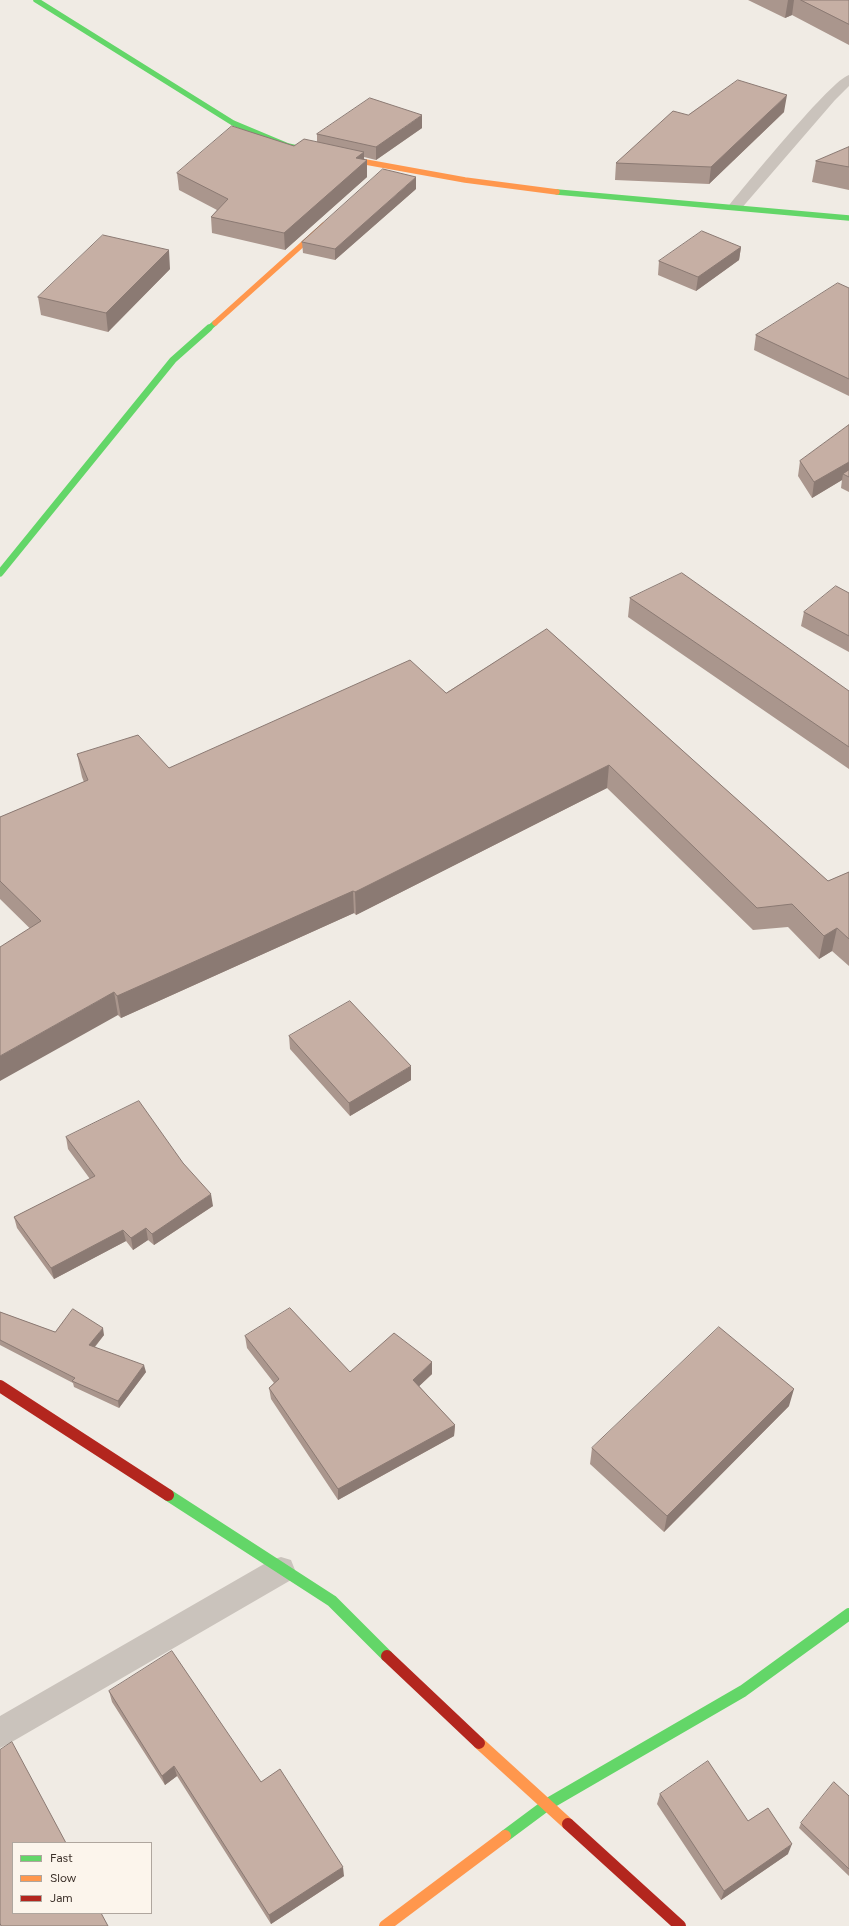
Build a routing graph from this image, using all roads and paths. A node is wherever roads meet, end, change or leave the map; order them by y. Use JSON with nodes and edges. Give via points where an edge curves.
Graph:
{"nodes":[{"id":1,"x":36,"y":0,"type":"edge"},
{"id":2,"x":849,"y":78,"type":"edge"},
{"id":3,"x":304,"y":149,"type":"edge"},
{"id":4,"x":326,"y":154,"type":"edge"},
{"id":5,"x":735,"y":207,"type":"junction"},
{"id":6,"x":334,"y":216,"type":"edge"},
{"id":7,"x":849,"y":218,"type":"edge"},
{"id":8,"x":0,"y":573,"type":"edge"},
{"id":9,"x":0,"y":1386,"type":"edge"},
{"id":10,"x":281,"y":1570,"type":"junction"},
{"id":11,"x":849,"y":1614,"type":"edge"},
{"id":12,"x":0,"y":1733,"type":"edge"},
{"id":13,"x":548,"y":1804,"type":"junction"},
{"id":14,"x":385,"y":1926,"type":"edge"},
{"id":15,"x":680,"y":1926,"type":"edge"}],
"edges":[{"from":1,"to":3,"type":"street","via":[[233,123],[288,146]]},
{"from":2,"to":5,"type":"street"},
{"from":4,"to":5,"type":"street","via":[[384,171],[526,189]]},
{"from":5,"to":7,"type":"street"},
{"from":6,"to":8,"type":"street","via":[[173,360]]},
{"from":9,"to":10,"type":"street"},
{"from":10,"to":12,"type":"street"},
{"from":10,"to":13,"type":"street","via":[[332,1601],[425,1693]]},
{"from":11,"to":13,"type":"street","via":[[743,1691]]},
{"from":13,"to":14,"type":"street"},
{"from":13,"to":15,"type":"street"}]}
